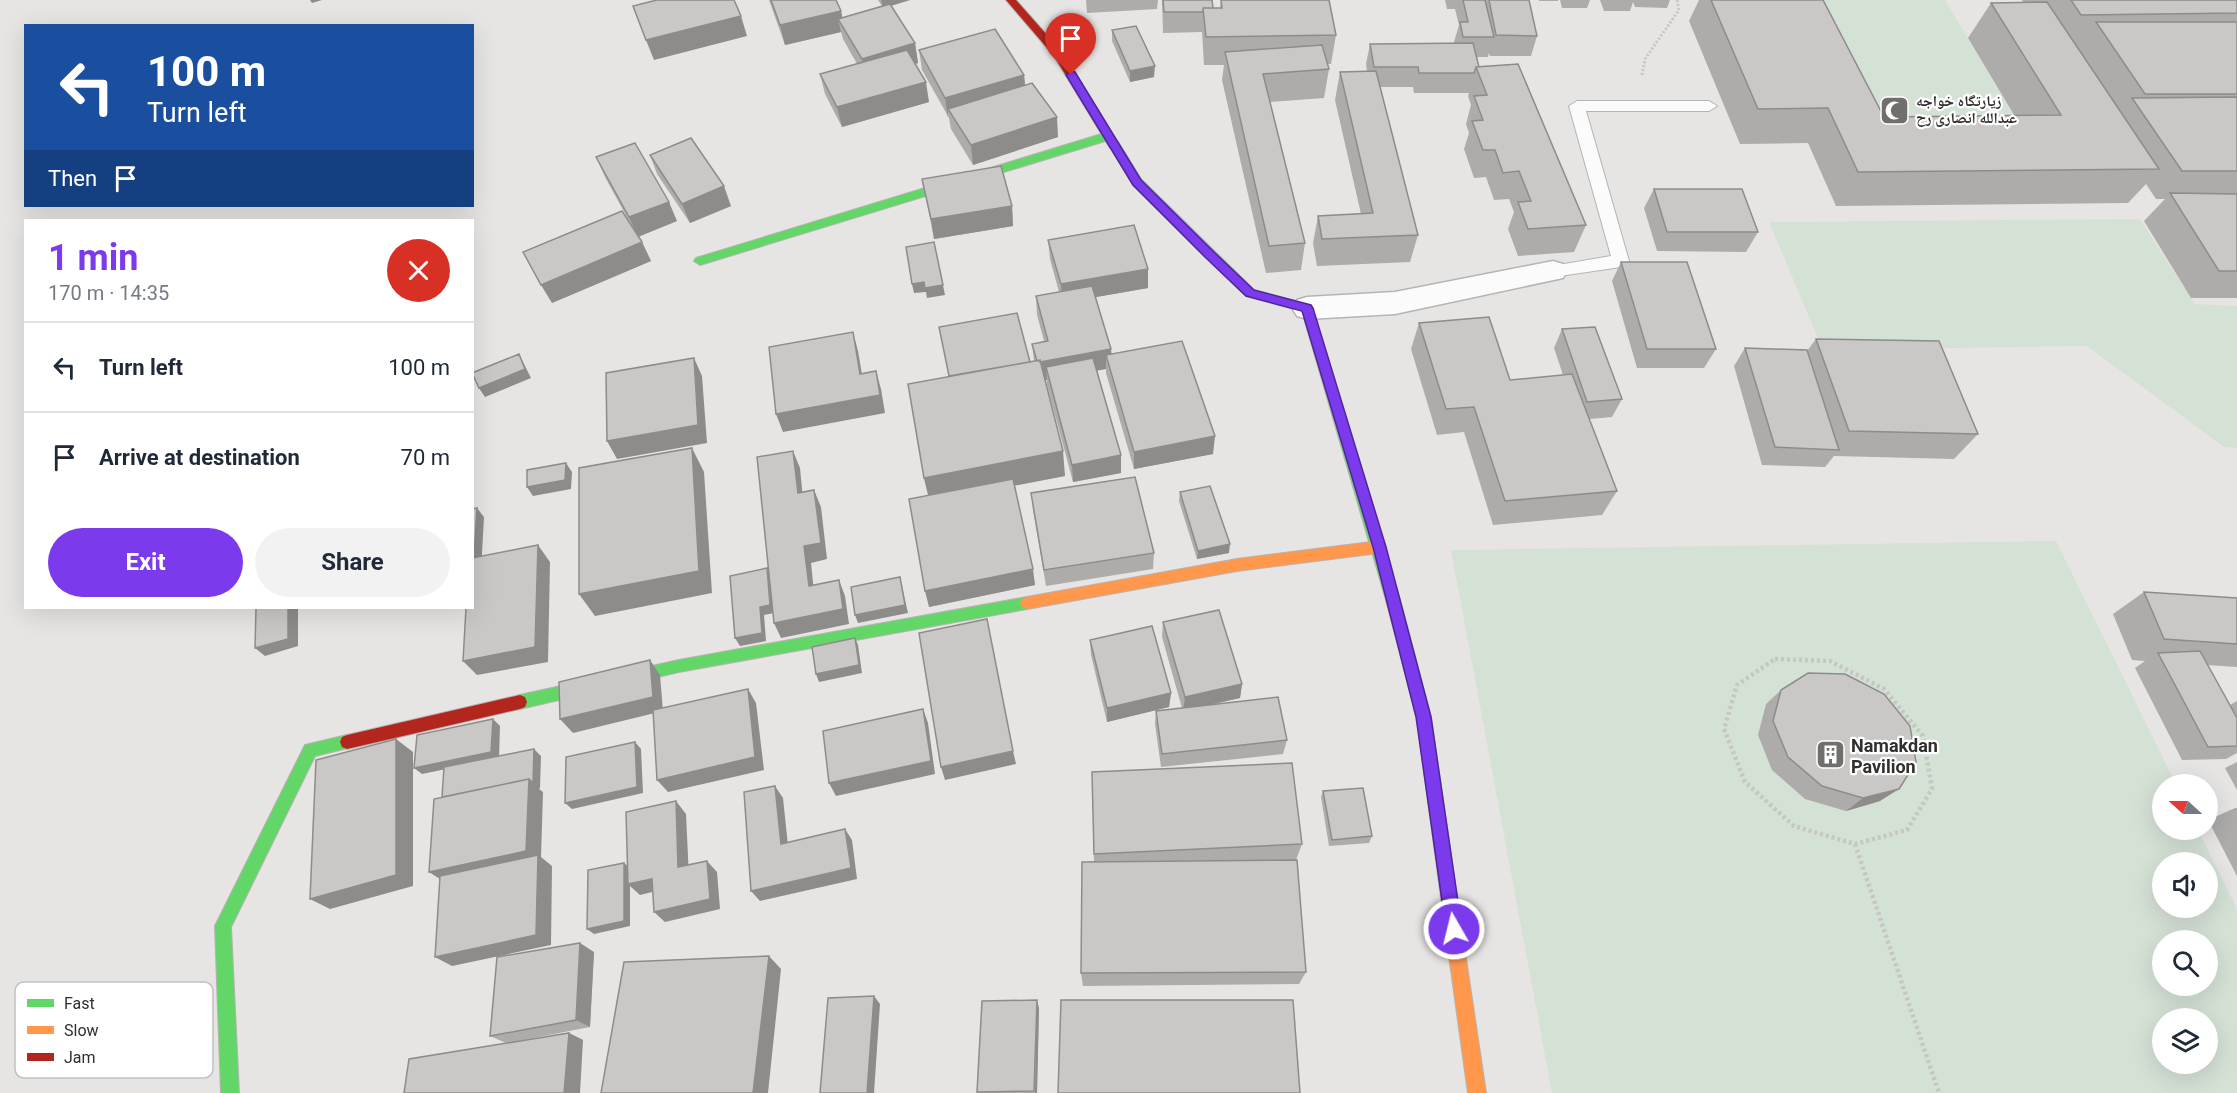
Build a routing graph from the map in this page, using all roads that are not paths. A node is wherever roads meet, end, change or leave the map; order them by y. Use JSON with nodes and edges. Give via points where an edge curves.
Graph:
{"nodes":[{"id":1,"x":1011,"y":0,"type":"edge"},
{"id":2,"x":1709,"y":106,"type":"dead end"},
{"id":3,"x":1108,"y":136,"type":"junction"},
{"id":4,"x":700,"y":261,"type":"dead end"},
{"id":5,"x":1553,"y":271,"type":"joint"},
{"id":6,"x":1307,"y":308,"type":"junction"},
{"id":7,"x":1380,"y":547,"type":"junction"},
{"id":8,"x":230,"y":1093,"type":"edge"},
{"id":9,"x":1477,"y":1093,"type":"edge"}],
"edges":[{"from":1,"to":3,"type":"street","via":[[1058,54]]},
{"from":2,"to":5,"type":"lane","via":[[1577,106],[1621,261]]},
{"from":3,"to":4,"type":"street"},
{"from":3,"to":6,"type":"street","via":[[1137,182],[1250,293]]},
{"from":5,"to":6,"type":"street","via":[[1395,303]]},
{"from":6,"to":7,"type":"street"},
{"from":7,"to":8,"type":"street","via":[[1237,565],[679,666],[310,750],[223,926]]},
{"from":7,"to":9,"type":"street","via":[[1424,717]]}]}
